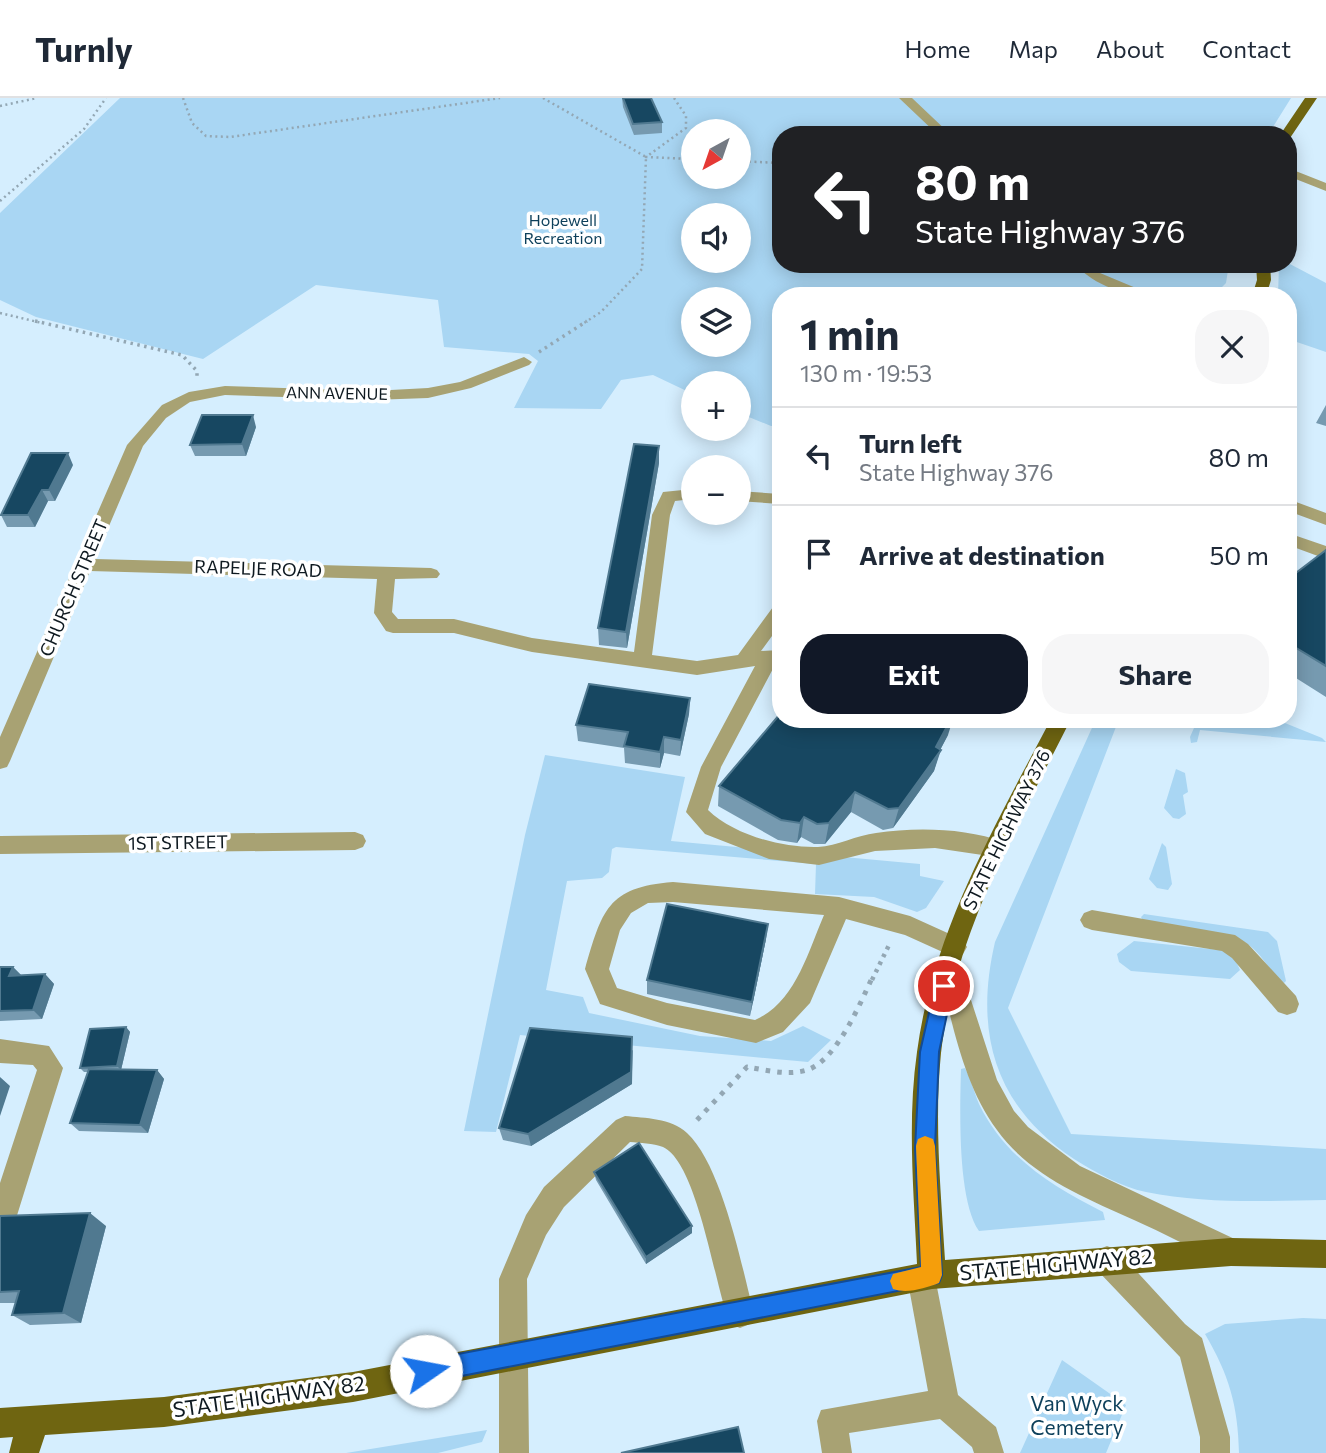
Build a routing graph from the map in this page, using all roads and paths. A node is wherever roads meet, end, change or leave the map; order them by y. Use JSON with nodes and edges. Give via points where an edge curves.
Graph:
{"nodes":[{"id":1,"x":37,"y":98,"type":"edge"},
{"id":2,"x":106,"y":98,"type":"edge"},
{"id":3,"x":183,"y":98,"type":"edge"},
{"id":4,"x":500,"y":98,"type":"edge"},
{"id":5,"x":543,"y":98,"type":"edge"},
{"id":6,"x":674,"y":98,"type":"edge"},
{"id":7,"x":905,"y":98,"type":"edge"},
{"id":8,"x":1311,"y":98,"type":"edge"},
{"id":9,"x":0,"y":106,"type":"edge"},
{"id":10,"x":935,"y":126,"type":"edge"},
{"id":11,"x":1292,"y":126,"type":"edge"},
{"id":12,"x":646,"y":157,"type":"junction"},
{"id":13,"x":681,"y":158,"type":"edge"},
{"id":14,"x":751,"y":162,"type":"edge"},
{"id":15,"x":772,"y":163,"type":"edge"},
{"id":16,"x":1297,"y":176,"type":"edge"},
{"id":17,"x":1326,"y":187,"type":"edge"},
{"id":18,"x":0,"y":201,"type":"edge"},
{"id":19,"x":1092,"y":273,"type":"edge"},
{"id":20,"x":1124,"y":287,"type":"edge"},
{"id":21,"x":0,"y":313,"type":"edge"},
{"id":22,"x":524,"y":362,"type":"joint"},
{"id":23,"x":194,"y":395,"type":"junction"},
{"id":24,"x":153,"y":420,"type":"joint"},
{"id":25,"x":681,"y":495,"type":"edge"},
{"id":26,"x":751,"y":497,"type":"edge"},
{"id":27,"x":772,"y":498,"type":"edge"},
{"id":28,"x":1297,"y":508,"type":"edge"},
{"id":29,"x":1326,"y":519,"type":"edge"},
{"id":30,"x":1297,"y":542,"type":"edge"},
{"id":31,"x":1326,"y":553,"type":"edge"},
{"id":32,"x":84,"y":565,"type":"junction"},
{"id":33,"x":387,"y":573,"type":"junction"},
{"id":34,"x":431,"y":574,"type":"dead end"},
{"id":35,"x":772,"y":623,"type":"edge"},
{"id":36,"x":772,"y":656,"type":"edge"},
{"id":37,"x":642,"y":660,"type":"junction"},
{"id":38,"x":744,"y":661,"type":"junction"},
{"id":39,"x":772,"y":661,"type":"edge"},
{"id":40,"x":1056,"y":728,"type":"edge"},
{"id":41,"x":0,"y":761,"type":"edge"},
{"id":42,"x":355,"y":841,"type":"dead end"},
{"id":43,"x":0,"y":845,"type":"edge"},
{"id":44,"x":996,"y":848,"type":"junction"},
{"id":45,"x":839,"y":907,"type":"junction"},
{"id":46,"x":1092,"y":920,"type":"dead end"},
{"id":47,"x":898,"y":948,"type":"dead end"},
{"id":48,"x":952,"y":955,"type":"junction"},
{"id":49,"x":1287,"y":1004,"type":"dead end"},
{"id":50,"x":0,"y":1051,"type":"edge"},
{"id":51,"x":677,"y":1141,"type":"junction"},
{"id":52,"x":0,"y":1225,"type":"edge"},
{"id":53,"x":1231,"y":1252,"type":"junction"},
{"id":54,"x":1326,"y":1254,"type":"edge"},
{"id":55,"x":1107,"y":1260,"type":"junction"},
{"id":56,"x":926,"y":1276,"type":"junction"},
{"id":57,"x":740,"y":1314,"type":"junction"},
{"id":58,"x":513,"y":1355,"type":"junction"},
{"id":59,"x":945,"y":1403,"type":"junction"},
{"id":60,"x":0,"y":1423,"type":"edge"},
{"id":61,"x":33,"y":1423,"type":"junction"},
{"id":62,"x":24,"y":1453,"type":"edge"},
{"id":63,"x":514,"y":1453,"type":"edge"},
{"id":64,"x":837,"y":1453,"type":"edge"},
{"id":65,"x":989,"y":1453,"type":"edge"},
{"id":66,"x":1215,"y":1453,"type":"edge"}],
"edges":[{"from":1,"to":9,"type":"path"},
{"from":2,"to":18,"type":"path","via":[[84,129]]},
{"from":3,"to":4,"type":"path","via":[[192,122],[205,136],[230,137]]},
{"from":5,"to":12,"type":"path"},
{"from":6,"to":12,"type":"path","via":[[686,116],[686,128]]},
{"from":7,"to":10,"type":"street"},
{"from":8,"to":11,"type":"main road"},
{"from":12,"to":13,"type":"path"},
{"from":12,"to":22,"type":"path","via":[[642,269],[601,312]]},
{"from":14,"to":15,"type":"path"},
{"from":16,"to":17,"type":"street"},
{"from":19,"to":20,"type":"street"},
{"from":21,"to":23,"type":"path","via":[[182,355],[197,371]]},
{"from":22,"to":23,"type":"street","name":"ANN AVENUE","via":[[466,385],[430,393],[230,390]]},
{"from":23,"to":24,"type":"street","name":"ANN AVENUE"},
{"from":24,"to":32,"type":"street","name":"CHURCH STREET","via":[[135,445]]},
{"from":25,"to":37,"type":"street","via":[[669,496],[661,515]]},
{"from":26,"to":27,"type":"street"},
{"from":28,"to":29,"type":"street"},
{"from":30,"to":31,"type":"street"},
{"from":32,"to":33,"type":"street","name":"RAPELJE ROAD"},
{"from":32,"to":41,"type":"street","name":"CHURCH STREET"},
{"from":33,"to":34,"type":"street","name":"RAPELJE ROAD"},
{"from":33,"to":37,"type":"street","via":[[383,613],[393,626],[454,626],[532,645]]},
{"from":35,"to":38,"type":"street"},
{"from":36,"to":38,"type":"street"},
{"from":37,"to":38,"type":"street","via":[[697,668]]},
{"from":39,"to":44,"type":"street","via":[[711,767],[698,812],[713,828],[769,850],[820,856],[874,842],[935,839]]},
{"from":40,"to":44,"type":"main road","name":"STATE HIGHWAY 376"},
{"from":42,"to":43,"type":"street","name":"1ST STREET"},
{"from":44,"to":48,"type":"main road","name":"STATE HIGHWAY 376"},
{"from":45,"to":45,"type":"street","via":[[673,891],[644,894],[623,906],[609,926],[597,969],[609,996],[667,1014],[756,1032],[774,1024],[801,995]]},
{"from":45,"to":48,"type":"street","via":[[910,926]]},
{"from":46,"to":49,"type":"street","via":[[1227,942]]},
{"from":47,"to":51,"type":"path","via":[[891,943],[833,1048],[816,1067],[787,1072],[747,1067]]},
{"from":48,"to":53,"type":"street","via":[[978,1064],[994,1103],[1023,1140],[1048,1164]]},
{"from":48,"to":56,"type":"main road","name":"STATE HIGHWAY 376","via":[[929,1052]]},
{"from":50,"to":52,"type":"street","via":[[40,1054],[50,1068]]},
{"from":51,"to":57,"type":"street","via":[[689,1156],[712,1213]]},
{"from":51,"to":58,"type":"street","via":[[655,1132],[625,1129],[554,1197],[536,1225],[513,1279]]},
{"from":53,"to":54,"type":"main road","name":"STATE HIGHWAY 82"},
{"from":53,"to":55,"type":"main road","name":"STATE HIGHWAY 82"},
{"from":55,"to":56,"type":"main road","name":"STATE HIGHWAY 82"},
{"from":55,"to":66,"type":"street","via":[[1192,1348]]},
{"from":56,"to":57,"type":"main road","name":"STATE HIGHWAY 82"},
{"from":56,"to":59,"type":"street"},
{"from":57,"to":58,"type":"main road","name":"STATE HIGHWAY 82"},
{"from":58,"to":61,"type":"main road","name":"STATE HIGHWAY 82","via":[[340,1389]]},
{"from":58,"to":63,"type":"street"},
{"from":59,"to":64,"type":"street","via":[[832,1421]]},
{"from":59,"to":65,"type":"street","via":[[985,1438]]},
{"from":60,"to":61,"type":"main road","name":"STATE HIGHWAY 82"},
{"from":61,"to":62,"type":"main road"}]}
